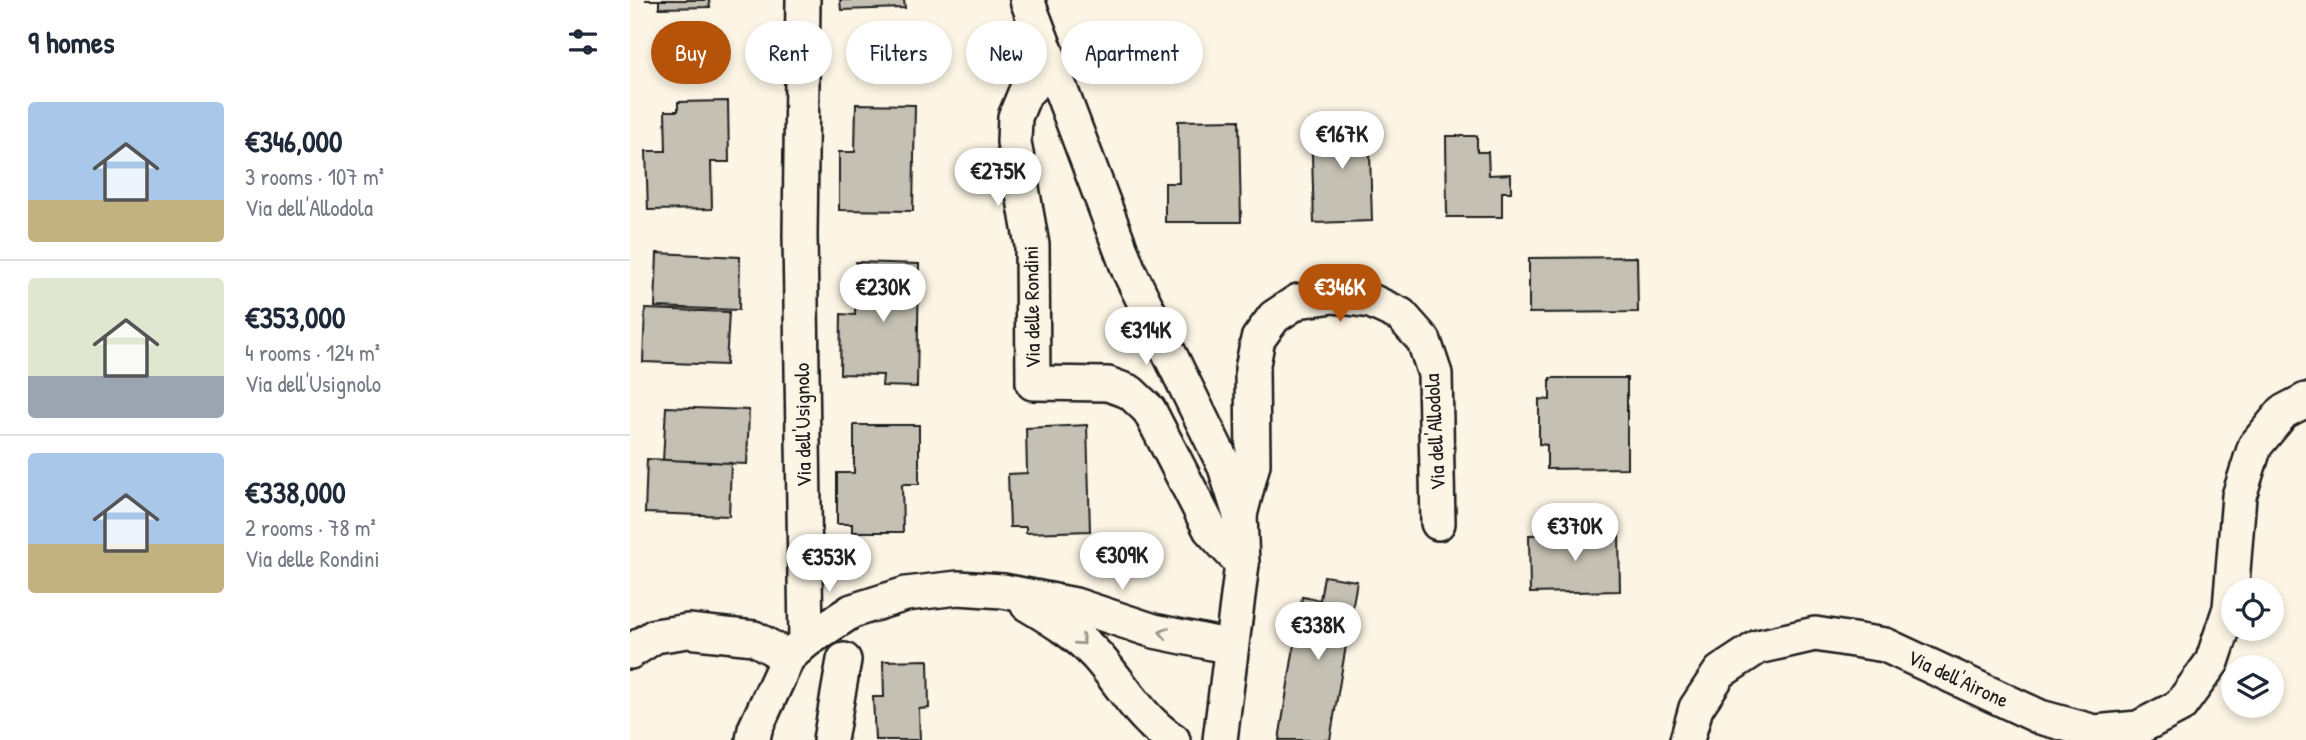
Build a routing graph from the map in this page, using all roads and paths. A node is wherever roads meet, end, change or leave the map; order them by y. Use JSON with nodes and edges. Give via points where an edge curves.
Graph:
{"nodes":[{"id":1,"x":803,"y":0,"type":"edge"},
{"id":2,"x":1027,"y":0,"type":"edge"},
{"id":3,"x":1052,"y":66,"type":"junction"},
{"id":4,"x":2306,"y":400,"type":"edge"},
{"id":5,"x":1240,"y":515,"type":"junction"},
{"id":6,"x":1438,"y":523,"type":"dead end"},
{"id":7,"x":1242,"y":564,"type":"junction"},
{"id":8,"x":1003,"y":591,"type":"junction"},
{"id":9,"x":1231,"y":646,"type":"junction"},
{"id":10,"x":797,"y":649,"type":"junction"},
{"id":11,"x":630,"y":652,"type":"edge"},
{"id":12,"x":844,"y":660,"type":"dead end"},
{"id":13,"x":758,"y":737,"type":"edge"},
{"id":14,"x":830,"y":740,"type":"edge"},
{"id":15,"x":1173,"y":740,"type":"edge"},
{"id":16,"x":1220,"y":740,"type":"edge"},
{"id":17,"x":1687,"y":740,"type":"edge"}],
"edges":[{"from":1,"to":10,"type":"street","name":"Via dell'Usignolo"},
{"from":2,"to":3,"type":"street"},
{"from":3,"to":5,"type":"street","via":[[1129,271],[1225,467]]},
{"from":3,"to":7,"type":"street","name":"Via delle Rondini","via":[[1025,93],[1015,117],[1014,142],[1032,245],[1033,383],[1108,384],[1130,392],[1149,410],[1210,529]]},
{"from":4,"to":17,"type":"street","name":"Via dell'Airone","via":[[2283,412],[2255,446],[2239,496],[2230,608],[2212,662],[2180,706],[2138,728],[2095,732],[2040,717],[1885,645],[1815,634],[1758,647],[1720,672],[1696,708]]},
{"from":5,"to":6,"type":"street","name":"Via dell'Allodola","via":[[1253,464],[1252,369],[1258,339],[1274,317],[1298,301],[1333,296],[1371,301],[1401,315],[1424,341],[1435,374]]},
{"from":5,"to":7,"type":"street"},
{"from":7,"to":9,"type":"street"},
{"from":9,"to":8,"type":"street","one_way":true},
{"from":8,"to":10,"type":"street","via":[[958,588],[906,594],[852,611]]},
{"from":8,"to":15,"type":"street","one_way":true,"via":[[1065,626]]},
{"from":9,"to":16,"type":"street"},
{"from":10,"to":11,"type":"street","via":[[754,638],[688,631],[655,636]]},
{"from":10,"to":13,"type":"street"},
{"from":12,"to":14,"type":"street"}]}
